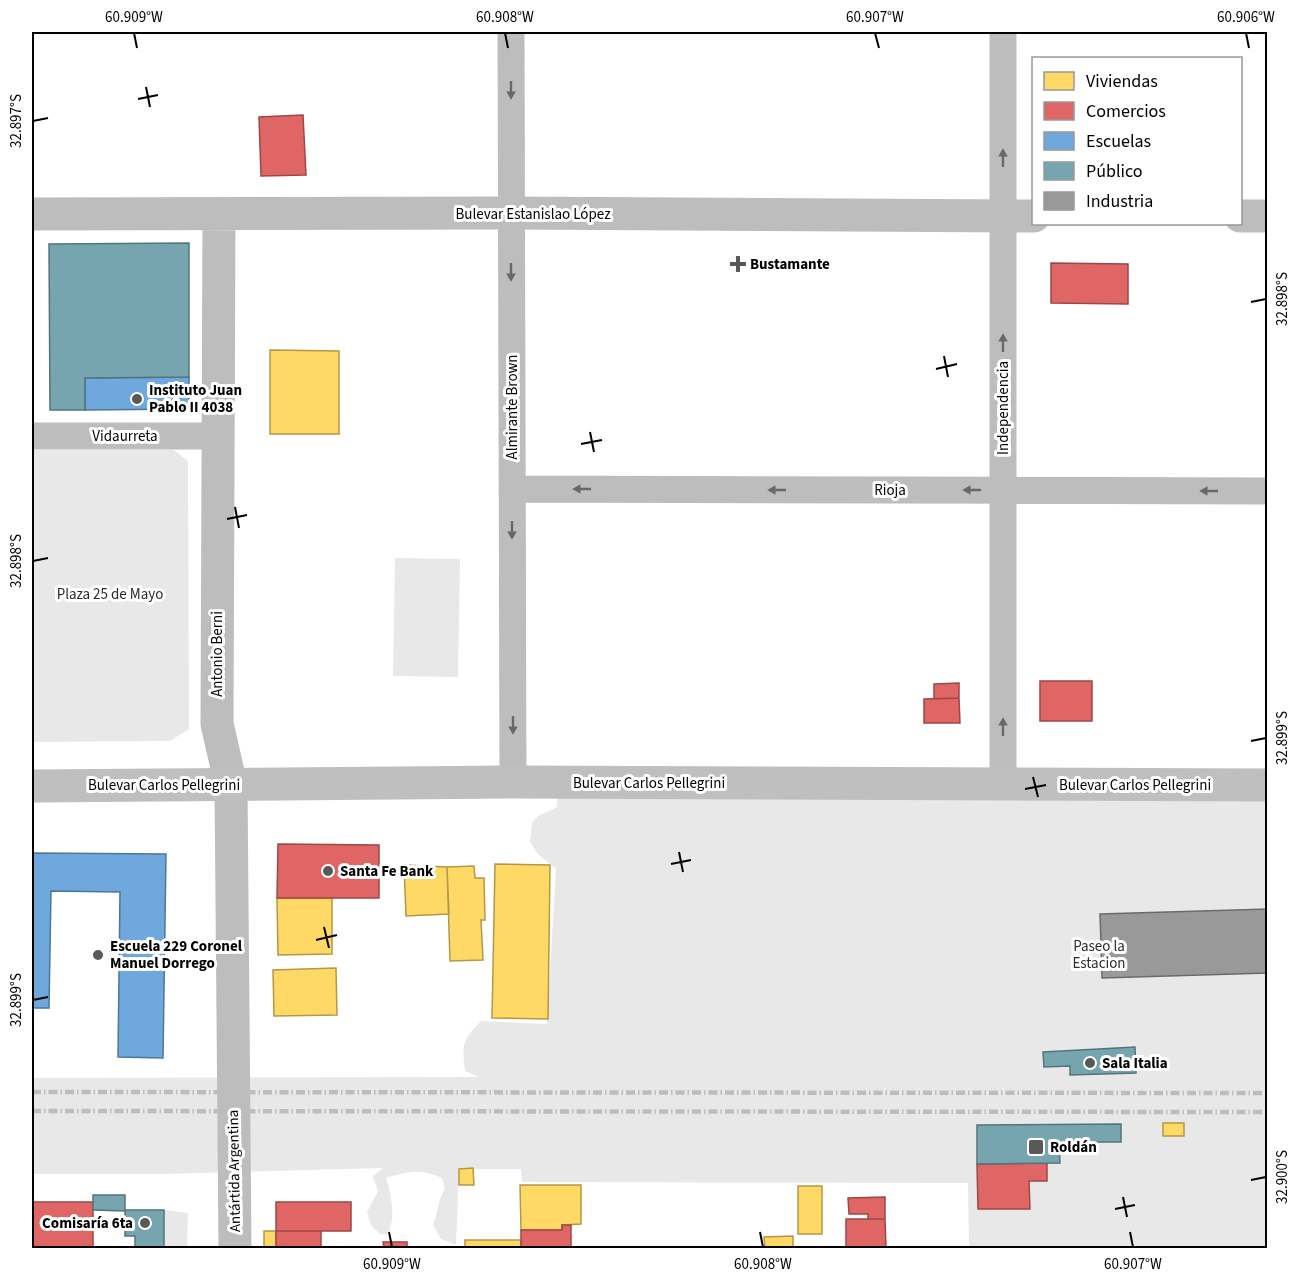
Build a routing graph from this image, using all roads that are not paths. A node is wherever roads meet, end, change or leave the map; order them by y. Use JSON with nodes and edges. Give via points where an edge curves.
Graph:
{"nodes":[{"id":1,"x":511,"y":32,"type":"edge"},
{"id":2,"x":1003,"y":32,"type":"edge"},
{"id":3,"x":511,"y":213,"type":"junction"},
{"id":4,"x":32,"y":214,"type":"edge"},
{"id":5,"x":219,"y":214,"type":"junction"},
{"id":6,"x":1018,"y":216,"type":"edge"},
{"id":7,"x":1242,"y":216,"type":"edge"},
{"id":8,"x":1268,"y":216,"type":"edge"},
{"id":9,"x":32,"y":436,"type":"edge"},
{"id":10,"x":218,"y":436,"type":"junction"},
{"id":11,"x":512,"y":489,"type":"junction"},
{"id":12,"x":1003,"y":490,"type":"junction"},
{"id":13,"x":1268,"y":491,"type":"edge"},
{"id":14,"x":513,"y":782,"type":"junction"},
{"id":15,"x":231,"y":785,"type":"junction"},
{"id":16,"x":1004,"y":785,"type":"junction"},
{"id":17,"x":1268,"y":785,"type":"edge"},
{"id":18,"x":32,"y":786,"type":"edge"},
{"id":19,"x":234,"y":1093,"type":"joint"},
{"id":20,"x":235,"y":1248,"type":"edge"}],
"edges":[{"from":1,"to":3,"type":"street","name":"Almirante Brown","one_way":true},
{"from":6,"to":2,"type":"street","name":"Independencia","one_way":true},
{"from":3,"to":5,"type":"street","name":"Bulevar Estanislao López"},
{"from":3,"to":6,"type":"street","name":"Bulevar Estanislao López"},
{"from":3,"to":11,"type":"street","name":"Almirante Brown","one_way":true},
{"from":4,"to":5,"type":"street","name":"Bulevar Estanislao López"},
{"from":5,"to":10,"type":"street","name":"Antonio Berni"},
{"from":12,"to":6,"type":"street","name":"Independencia","one_way":true},
{"from":7,"to":8,"type":"street"},
{"from":9,"to":10,"type":"street","name":"Vidaurreta"},
{"from":10,"to":15,"type":"street","name":"Antonio Berni","via":[[217,724]]},
{"from":12,"to":11,"type":"street","name":"Rioja","one_way":true},
{"from":11,"to":14,"type":"street","name":"Almirante Brown","one_way":true},
{"from":13,"to":12,"type":"street","name":"Rioja","one_way":true},
{"from":16,"to":12,"type":"street","name":"Independencia","one_way":true},
{"from":14,"to":15,"type":"main road","name":"Bulevar Carlos Pellegrini"},
{"from":14,"to":16,"type":"main road","name":"Bulevar Carlos Pellegrini"},
{"from":15,"to":18,"type":"main road","name":"Bulevar Carlos Pellegrini"},
{"from":15,"to":19,"type":"street","name":"Antonio Berni"},
{"from":16,"to":17,"type":"main road","name":"Bulevar Carlos Pellegrini"},
{"from":19,"to":20,"type":"street","name":"Antártida Argentina"}]}
